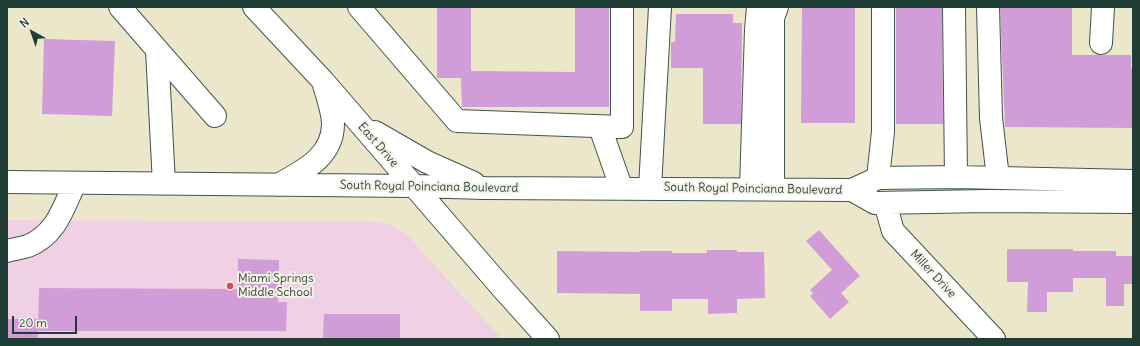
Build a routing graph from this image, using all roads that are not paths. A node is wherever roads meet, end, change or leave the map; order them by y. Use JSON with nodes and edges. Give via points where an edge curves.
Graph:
{"nodes":[{"id":1,"x":120,"y":7,"type":"edge"},
{"id":2,"x":254,"y":7,"type":"edge"},
{"id":3,"x":359,"y":7,"type":"edge"},
{"id":4,"x":622,"y":7,"type":"edge"},
{"id":5,"x":660,"y":7,"type":"edge"},
{"id":6,"x":758,"y":7,"type":"edge"},
{"id":7,"x":777,"y":7,"type":"edge"},
{"id":8,"x":883,"y":7,"type":"edge"},
{"id":9,"x":954,"y":7,"type":"edge"},
{"id":10,"x":988,"y":7,"type":"edge"},
{"id":11,"x":1103,"y":7,"type":"edge"},
{"id":12,"x":1101,"y":43,"type":"dead end"},
{"id":13,"x":157,"y":50,"type":"junction"},
{"id":14,"x":324,"y":82,"type":"junction"},
{"id":15,"x":215,"y":116,"type":"dead end"},
{"id":16,"x":360,"y":124,"type":"junction"},
{"id":17,"x":600,"y":127,"type":"junction"},
{"id":18,"x":956,"y":177,"type":"junction"},
{"id":19,"x":878,"y":178,"type":"junction"},
{"id":20,"x":998,"y":178,"type":"junction"},
{"id":21,"x":1133,"y":181,"type":"edge"},
{"id":22,"x":7,"y":182,"type":"edge"},
{"id":23,"x":75,"y":183,"type":"junction"},
{"id":24,"x":164,"y":184,"type":"junction"},
{"id":25,"x":277,"y":185,"type":"junction"},
{"id":26,"x":414,"y":186,"type":"junction"},
{"id":27,"x":621,"y":187,"type":"junction"},
{"id":28,"x":485,"y":188,"type":"junction"},
{"id":29,"x":650,"y":188,"type":"junction"},
{"id":30,"x":751,"y":188,"type":"junction"},
{"id":31,"x":773,"y":188,"type":"junction"},
{"id":32,"x":852,"y":190,"type":"junction"},
{"id":33,"x":1133,"y":202,"type":"edge"},
{"id":34,"x":885,"y":203,"type":"junction"},
{"id":35,"x":7,"y":251,"type":"edge"},
{"id":36,"x":548,"y":339,"type":"edge"},
{"id":37,"x":994,"y":339,"type":"edge"}],
"edges":[{"from":1,"to":13,"type":"street"},
{"from":2,"to":14,"type":"street","name":"East Drive"},
{"from":3,"to":17,"type":"street","via":[[457,121]]},
{"from":4,"to":17,"type":"street","via":[[622,127]]},
{"from":5,"to":29,"type":"street"},
{"from":6,"to":30,"type":"street"},
{"from":7,"to":31,"type":"street","via":[[773,18]]},
{"from":8,"to":19,"type":"street","via":[[883,132]]},
{"from":9,"to":18,"type":"street"},
{"from":10,"to":20,"type":"street","via":[[991,118]]},
{"from":11,"to":12,"type":"street"},
{"from":13,"to":15,"type":"street"},
{"from":13,"to":24,"type":"street"},
{"from":14,"to":16,"type":"street","name":"East Drive"},
{"from":14,"to":25,"type":"street","via":[[333,124],[331,139],[325,152],[315,162]]},
{"from":16,"to":26,"type":"street","name":"East Drive"},
{"from":16,"to":28,"type":"street","via":[[427,162]]},
{"from":17,"to":27,"type":"street"},
{"from":18,"to":19,"type":"street","name":"South Royal Poinciana Boulevard"},
{"from":18,"to":20,"type":"street","name":"South Royal Poinciana Boulevard"},
{"from":19,"to":32,"type":"street","name":"South Royal Poinciana Boulevard"},
{"from":20,"to":21,"type":"street","name":"South Royal Poinciana Boulevard"},
{"from":22,"to":23,"type":"street","name":"South Royal Poinciana Boulevard"},
{"from":23,"to":24,"type":"street","name":"South Royal Poinciana Boulevard"},
{"from":23,"to":35,"type":"street","via":[[55,226],[29,245]]},
{"from":24,"to":25,"type":"street","name":"South Royal Poinciana Boulevard"},
{"from":25,"to":26,"type":"street","name":"South Royal Poinciana Boulevard"},
{"from":26,"to":28,"type":"street","name":"South Royal Poinciana Boulevard"},
{"from":26,"to":36,"type":"street","name":"East Drive"},
{"from":27,"to":28,"type":"street","name":"South Royal Poinciana Boulevard"},
{"from":27,"to":29,"type":"street","name":"South Royal Poinciana Boulevard"},
{"from":29,"to":30,"type":"street","name":"South Royal Poinciana Boulevard"},
{"from":30,"to":31,"type":"street","name":"South Royal Poinciana Boulevard"},
{"from":31,"to":32,"type":"street","name":"South Royal Poinciana Boulevard"},
{"from":32,"to":34,"type":"street","name":"South Royal Poinciana Boulevard","via":[[875,203]]},
{"from":33,"to":34,"type":"street","name":"South Royal Poinciana Boulevard"},
{"from":34,"to":37,"type":"street","name":"Miller Drive","via":[[893,231]]}]}
